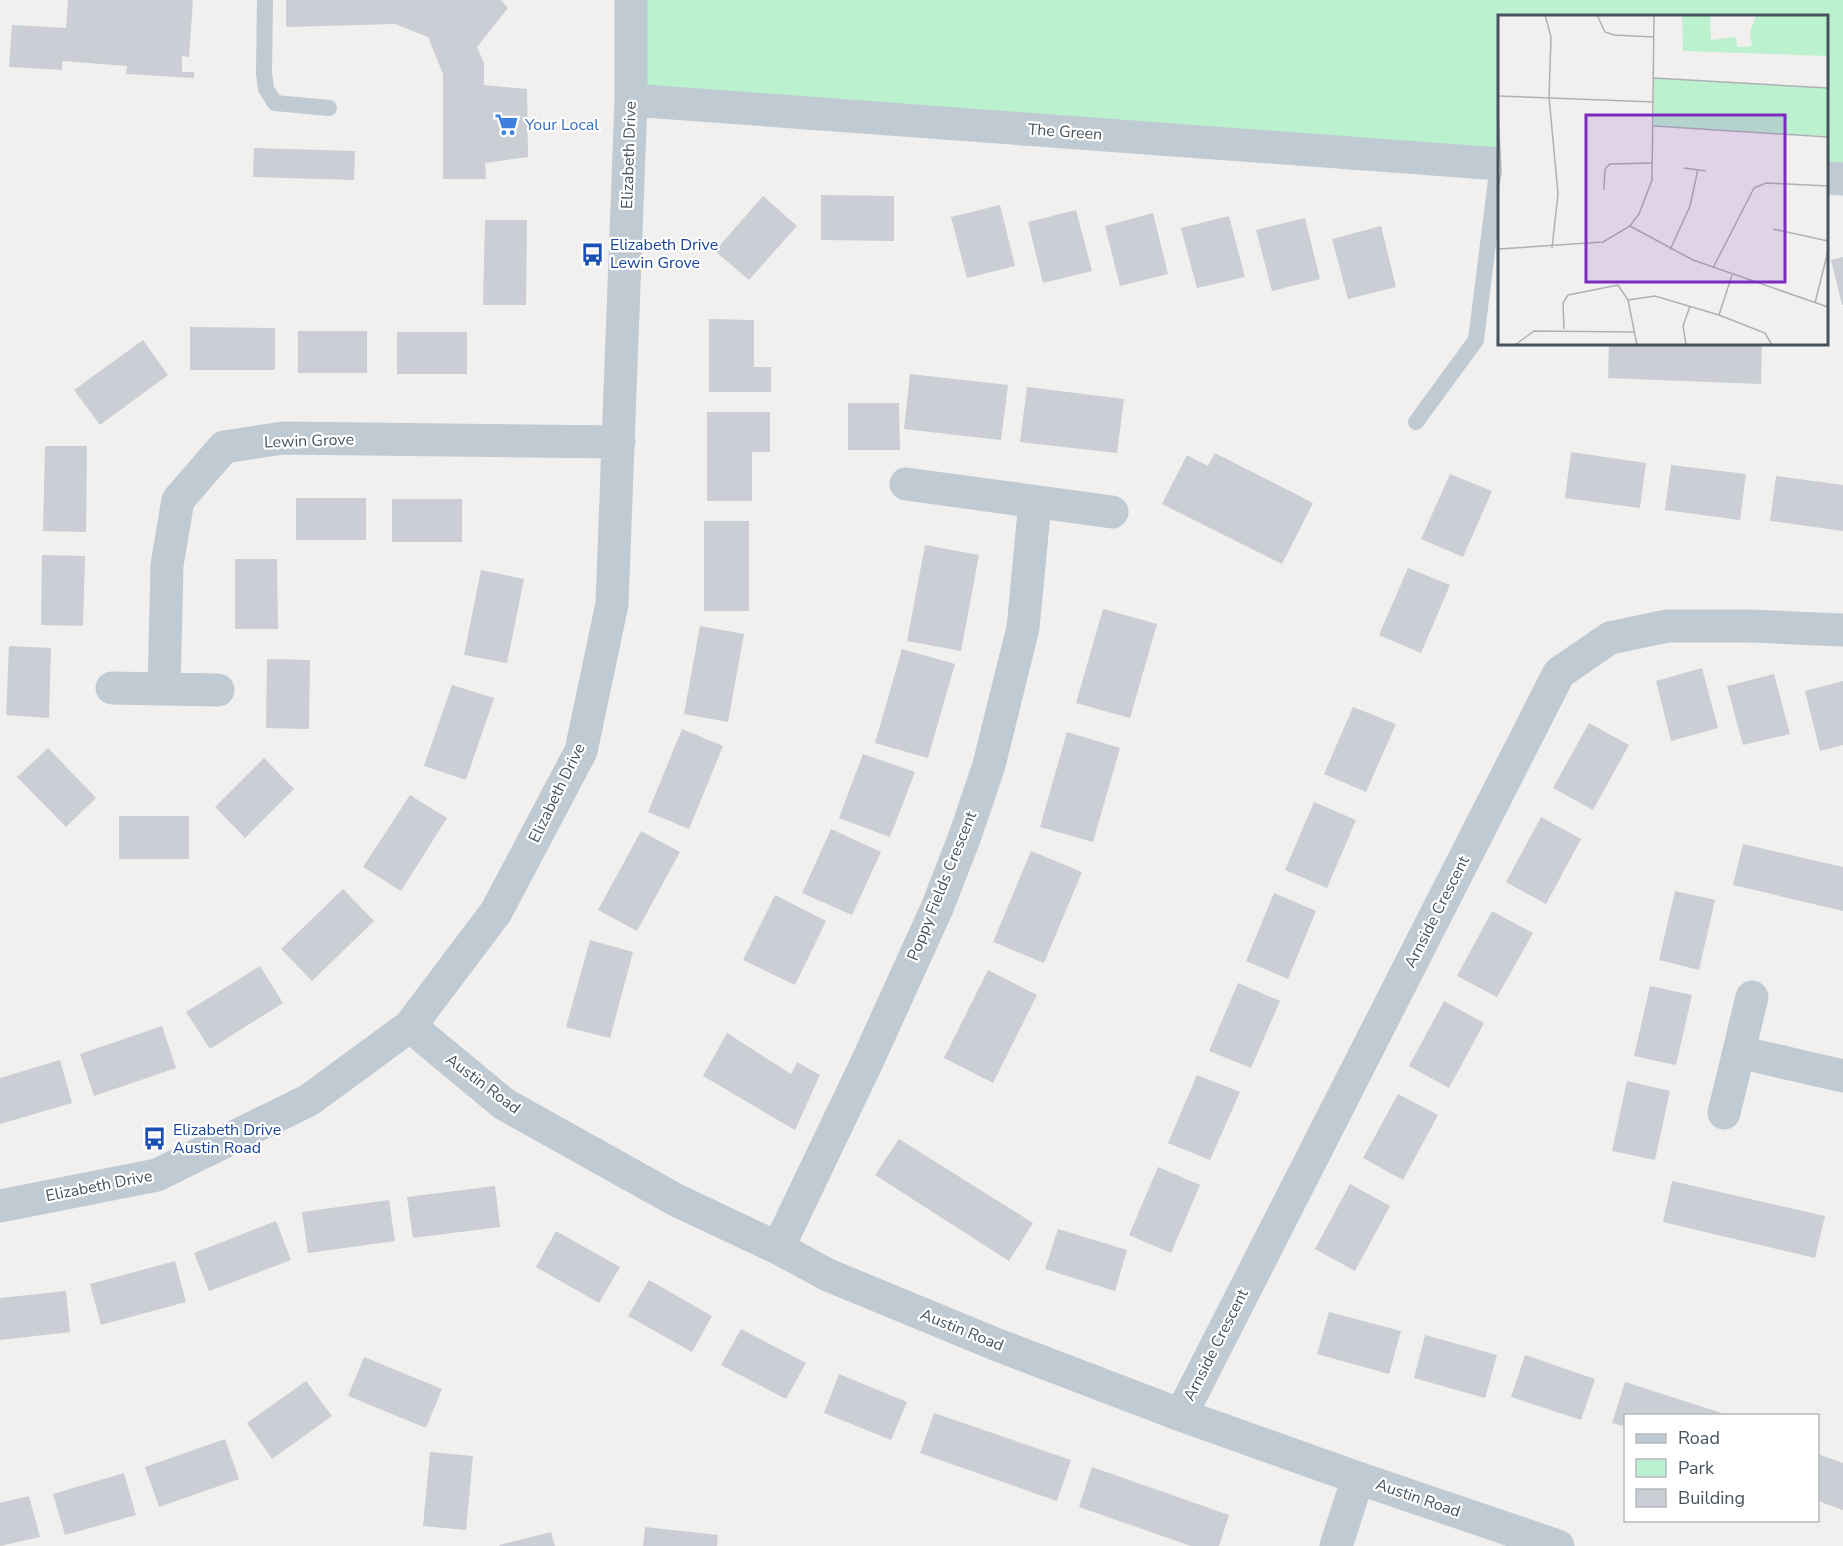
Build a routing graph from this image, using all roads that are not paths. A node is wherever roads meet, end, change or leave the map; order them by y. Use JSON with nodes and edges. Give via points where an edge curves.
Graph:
{"nodes":[{"id":1,"x":265,"y":0,"type":"edge"},
{"id":2,"x":631,"y":0,"type":"edge"},
{"id":3,"x":631,"y":100,"type":"junction"},
{"id":4,"x":329,"y":108,"type":"dead end"},
{"id":5,"x":1498,"y":164,"type":"edge"},
{"id":6,"x":1498,"y":172,"type":"edge"},
{"id":7,"x":1828,"y":178,"type":"edge"},
{"id":8,"x":1843,"y":179,"type":"edge"},
{"id":9,"x":1416,"y":423,"type":"dead end"},
{"id":10,"x":619,"y":442,"type":"junction"},
{"id":11,"x":906,"y":484,"type":"dead end"},
{"id":12,"x":1035,"y":502,"type":"junction"},
{"id":13,"x":1112,"y":512,"type":"dead end"},
{"id":14,"x":1843,"y":630,"type":"edge"},
{"id":15,"x":112,"y":688,"type":"dead end"},
{"id":16,"x":164,"y":689,"type":"junction"},
{"id":17,"x":218,"y":690,"type":"dead end"},
{"id":18,"x":1752,"y":997,"type":"dead end"},
{"id":19,"x":410,"y":1026,"type":"junction"},
{"id":20,"x":1739,"y":1052,"type":"junction"},
{"id":21,"x":1843,"y":1076,"type":"edge"},
{"id":22,"x":1724,"y":1113,"type":"dead end"},
{"id":23,"x":0,"y":1206,"type":"edge"},
{"id":24,"x":778,"y":1248,"type":"junction"},
{"id":25,"x":1180,"y":1415,"type":"junction"},
{"id":26,"x":1358,"y":1478,"type":"junction"},
{"id":27,"x":1336,"y":1546,"type":"edge"},
{"id":28,"x":1558,"y":1546,"type":"edge"}],
"edges":[{"from":1,"to":4,"type":"lane","via":[[266,89],[275,103]]},
{"from":2,"to":3,"type":"street","name":"Elizabeth Drive"},
{"from":3,"to":5,"type":"street","name":"The Green"},
{"from":3,"to":10,"type":"street","name":"Elizabeth Drive"},
{"from":6,"to":9,"type":"lane","via":[[1476,340]]},
{"from":7,"to":8,"type":"street"},
{"from":10,"to":16,"type":"street","name":"Lewin Grove","via":[[283,438],[224,447],[178,500],[167,565]]},
{"from":10,"to":19,"type":"street","name":"Elizabeth Drive","via":[[612,604],[581,751],[496,912]]},
{"from":11,"to":12,"type":"street"},
{"from":12,"to":13,"type":"street"},
{"from":12,"to":24,"type":"street","name":"Poppy Fields Crescent","via":[[1023,628],[989,765],[965,836],[937,908]]},
{"from":14,"to":25,"type":"street","name":"Arnside Crescent","via":[[1667,626],[1611,639],[1559,673]]},
{"from":15,"to":16,"type":"street"},
{"from":16,"to":17,"type":"street"},
{"from":18,"to":20,"type":"street"},
{"from":19,"to":23,"type":"street","name":"Elizabeth Drive","via":[[309,1101],[156,1175]]},
{"from":19,"to":24,"type":"street","name":"Austin Road","via":[[504,1104],[676,1200]]},
{"from":20,"to":21,"type":"street"},
{"from":20,"to":22,"type":"street"},
{"from":24,"to":25,"type":"street","name":"Austin Road","via":[[828,1275]]},
{"from":25,"to":26,"type":"street","name":"Austin Road"},
{"from":26,"to":27,"type":"street"},
{"from":26,"to":28,"type":"street","name":"Austin Road"}]}
